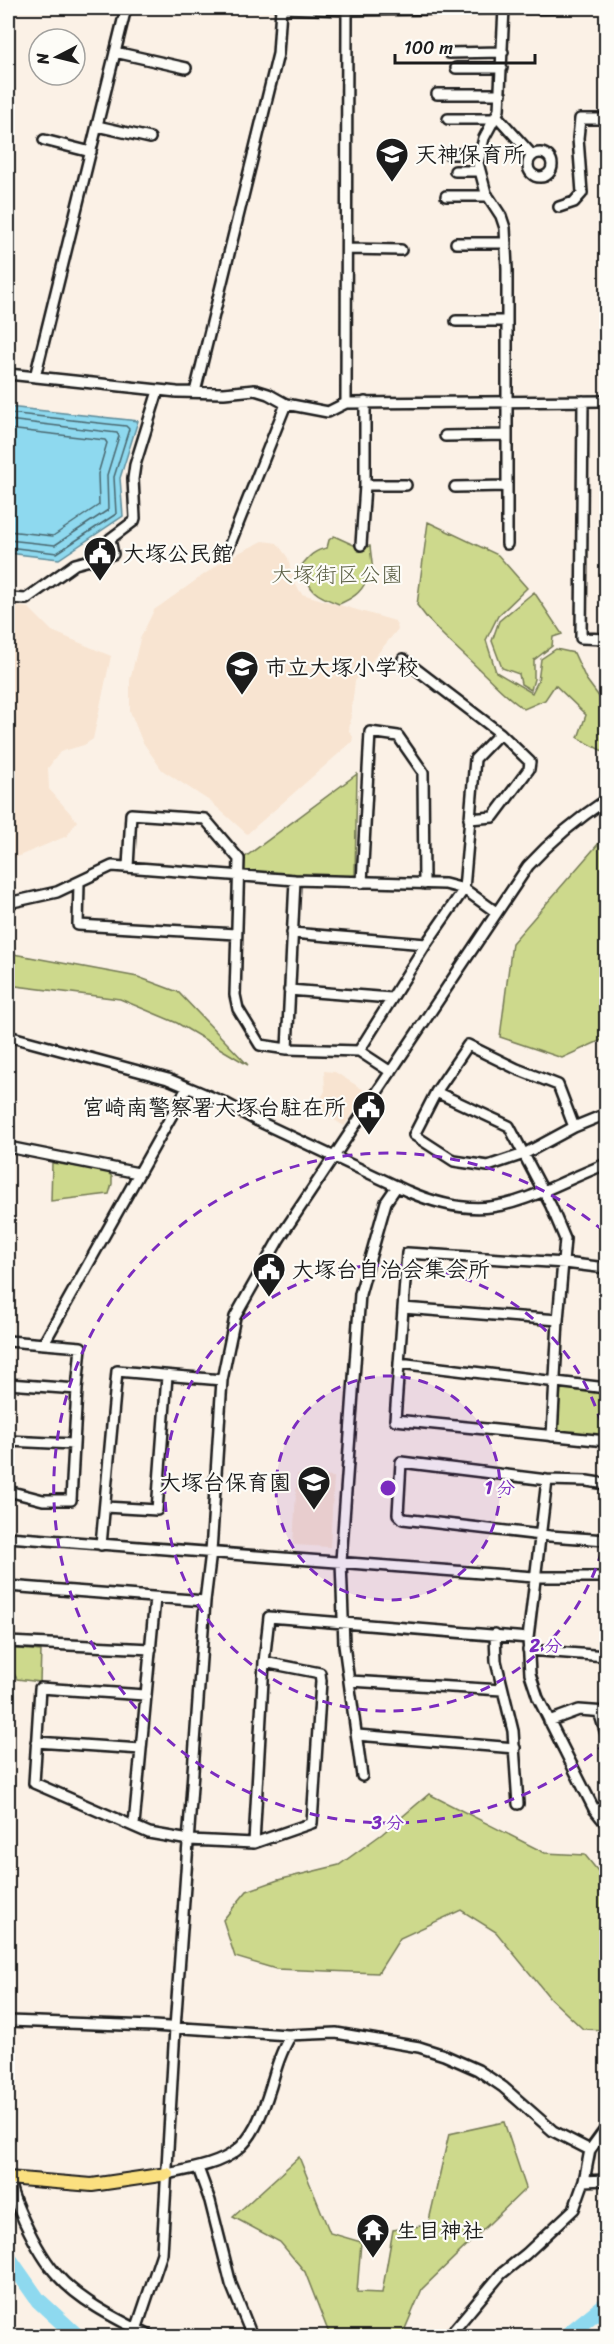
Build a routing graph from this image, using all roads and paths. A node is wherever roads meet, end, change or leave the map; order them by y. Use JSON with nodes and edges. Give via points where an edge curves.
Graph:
{"nodes":[{"id":1,"x":126,"y":8,"type":"edge"},
{"id":2,"x":281,"y":8,"type":"edge"},
{"id":3,"x":416,"y":8,"type":"edge"},
{"id":4,"x":504,"y":8,"type":"edge"},
{"id":5,"x":553,"y":8,"type":"edge"},
{"id":6,"x":347,"y":10,"type":"junction"},
{"id":7,"x":115,"y":52,"type":"junction"},
{"id":8,"x":503,"y":52,"type":"junction"},
{"id":9,"x":449,"y":53,"type":"dead end"},
{"id":10,"x":186,"y":68,"type":"dead end"},
{"id":11,"x":456,"y":68,"type":"dead end"},
{"id":12,"x":502,"y":68,"type":"junction"},
{"id":13,"x":437,"y":94,"type":"dead end"},
{"id":14,"x":501,"y":94,"type":"junction"},
{"id":15,"x":495,"y":117,"type":"junction"},
{"id":16,"x":448,"y":119,"type":"dead end"},
{"id":17,"x":606,"y":119,"type":"edge"},
{"id":18,"x":97,"y":126,"type":"junction"},
{"id":19,"x":150,"y":138,"type":"dead end"},
{"id":20,"x":44,"y":140,"type":"dead end"},
{"id":21,"x":91,"y":152,"type":"junction"},
{"id":22,"x":449,"y":154,"type":"dead end"},
{"id":23,"x":481,"y":154,"type":"junction"},
{"id":24,"x":532,"y":155,"type":"dead end"},
{"id":25,"x":455,"y":171,"type":"dead end"},
{"id":26,"x":480,"y":171,"type":"junction"},
{"id":27,"x":446,"y":196,"type":"dead end"},
{"id":28,"x":488,"y":196,"type":"junction"},
{"id":29,"x":559,"y":207,"type":"dead end"},
{"id":30,"x":456,"y":243,"type":"dead end"},
{"id":31,"x":506,"y":243,"type":"junction"},
{"id":32,"x":347,"y":249,"type":"junction"},
{"id":33,"x":401,"y":250,"type":"dead end"},
{"id":34,"x":456,"y":321,"type":"dead end"},
{"id":35,"x":507,"y":321,"type":"junction"},
{"id":36,"x":8,"y":374,"type":"edge"},
{"id":37,"x":35,"y":377,"type":"junction"},
{"id":38,"x":158,"y":391,"type":"junction"},
{"id":39,"x":195,"y":392,"type":"junction"},
{"id":40,"x":507,"y":401,"type":"junction"},
{"id":41,"x":583,"y":401,"type":"junction"},
{"id":42,"x":606,"y":401,"type":"edge"},
{"id":43,"x":365,"y":402,"type":"junction"},
{"id":44,"x":346,"y":403,"type":"junction"},
{"id":45,"x":286,"y":404,"type":"junction"},
{"id":46,"x":507,"y":435,"type":"junction"},
{"id":47,"x":445,"y":436,"type":"dead end"},
{"id":48,"x":365,"y":485,"type":"junction"},
{"id":49,"x":406,"y":485,"type":"dead end"},
{"id":50,"x":507,"y":486,"type":"junction"},
{"id":51,"x":456,"y":487,"type":"dead end"},
{"id":52,"x":507,"y":544,"type":"dead end"},
{"id":53,"x":361,"y":545,"type":"dead end"},
{"id":54,"x":228,"y":549,"type":"dead end"},
{"id":55,"x":8,"y":598,"type":"edge"},
{"id":56,"x":606,"y":639,"type":"edge"},
{"id":57,"x":403,"y":659,"type":"dead end"},
{"id":58,"x":500,"y":733,"type":"junction"},
{"id":59,"x":606,"y":800,"type":"edge"},
{"id":60,"x":469,"y":819,"type":"junction"},
{"id":61,"x":128,"y":867,"type":"junction"},
{"id":62,"x":239,"y":876,"type":"junction"},
{"id":63,"x":295,"y":880,"type":"junction"},
{"id":64,"x":362,"y":883,"type":"junction"},
{"id":65,"x":79,"y":884,"type":"junction"},
{"id":66,"x":424,"y":884,"type":"junction"},
{"id":67,"x":464,"y":889,"type":"junction"},
{"id":68,"x":8,"y":903,"type":"edge"},
{"id":69,"x":496,"y":912,"type":"junction"},
{"id":70,"x":292,"y":933,"type":"junction"},
{"id":71,"x":236,"y":934,"type":"junction"},
{"id":72,"x":426,"y":944,"type":"junction"},
{"id":73,"x":289,"y":990,"type":"junction"},
{"id":74,"x":391,"y":998,"type":"junction"},
{"id":75,"x":8,"y":1036,"type":"edge"},
{"id":76,"x":287,"y":1049,"type":"junction"},
{"id":77,"x":359,"y":1051,"type":"junction"},
{"id":78,"x":391,"y":1072,"type":"junction"},
{"id":79,"x":187,"y":1088,"type":"junction"},
{"id":80,"x":436,"y":1092,"type":"junction"},
{"id":81,"x":606,"y":1114,"type":"edge"},
{"id":82,"x":574,"y":1127,"type":"junction"},
{"id":83,"x":8,"y":1147,"type":"edge"},
{"id":84,"x":524,"y":1154,"type":"junction"},
{"id":85,"x":335,"y":1156,"type":"junction"},
{"id":86,"x":606,"y":1164,"type":"edge"},
{"id":87,"x":138,"y":1173,"type":"junction"},
{"id":88,"x":397,"y":1186,"type":"junction"},
{"id":89,"x":544,"y":1191,"type":"junction"},
{"id":90,"x":565,"y":1263,"type":"junction"},
{"id":91,"x":606,"y":1268,"type":"edge"},
{"id":92,"x":403,"y":1308,"type":"junction"},
{"id":93,"x":558,"y":1320,"type":"junction"},
{"id":94,"x":8,"y":1341,"type":"edge"},
{"id":95,"x":44,"y":1343,"type":"junction"},
{"id":96,"x":399,"y":1363,"type":"junction"},
{"id":97,"x":167,"y":1376,"type":"junction"},
{"id":98,"x":222,"y":1380,"type":"junction"},
{"id":99,"x":556,"y":1382,"type":"junction"},
{"id":100,"x":8,"y":1384,"type":"edge"},
{"id":101,"x":606,"y":1388,"type":"edge"},
{"id":102,"x":77,"y":1389,"type":"junction"},
{"id":103,"x":552,"y":1436,"type":"junction"},
{"id":104,"x":8,"y":1441,"type":"edge"},
{"id":105,"x":606,"y":1441,"type":"edge"},
{"id":106,"x":73,"y":1444,"type":"junction"},
{"id":107,"x":547,"y":1480,"type":"junction"},
{"id":108,"x":606,"y":1484,"type":"edge"},
{"id":109,"x":8,"y":1491,"type":"edge"},
{"id":110,"x":105,"y":1506,"type":"junction"},
{"id":111,"x":541,"y":1535,"type":"junction"},
{"id":112,"x":8,"y":1537,"type":"edge"},
{"id":113,"x":606,"y":1540,"type":"edge"},
{"id":114,"x":101,"y":1545,"type":"junction"},
{"id":115,"x":211,"y":1552,"type":"junction"},
{"id":116,"x":341,"y":1561,"type":"junction"},
{"id":117,"x":534,"y":1576,"type":"junction"},
{"id":118,"x":606,"y":1577,"type":"edge"},
{"id":119,"x":8,"y":1586,"type":"edge"},
{"id":120,"x":155,"y":1598,"type":"junction"},
{"id":121,"x":205,"y":1601,"type":"junction"},
{"id":122,"x":343,"y":1624,"type":"junction"},
{"id":123,"x":495,"y":1635,"type":"junction"},
{"id":124,"x":528,"y":1638,"type":"junction"},
{"id":125,"x":8,"y":1642,"type":"edge"},
{"id":126,"x":151,"y":1650,"type":"junction"},
{"id":127,"x":528,"y":1650,"type":"junction"},
{"id":128,"x":606,"y":1656,"type":"edge"},
{"id":129,"x":264,"y":1662,"type":"junction"},
{"id":130,"x":350,"y":1681,"type":"junction"},
{"id":131,"x":502,"y":1690,"type":"junction"},
{"id":132,"x":145,"y":1695,"type":"junction"},
{"id":133,"x":603,"y":1712,"type":"edge"},
{"id":134,"x":549,"y":1721,"type":"junction"},
{"id":135,"x":606,"y":1734,"type":"edge"},
{"id":136,"x":357,"y":1735,"type":"junction"},
{"id":137,"x":36,"y":1742,"type":"junction"},
{"id":138,"x":141,"y":1749,"type":"junction"},
{"id":139,"x":515,"y":1749,"type":"junction"},
{"id":140,"x":362,"y":1776,"type":"dead end"},
{"id":141,"x":518,"y":1804,"type":"dead end"},
{"id":142,"x":594,"y":1809,"type":"junction"},
{"id":143,"x":606,"y":1809,"type":"edge"},
{"id":144,"x":606,"y":1824,"type":"edge"},
{"id":145,"x":134,"y":1825,"type":"junction"},
{"id":146,"x":189,"y":1840,"type":"junction"},
{"id":147,"x":254,"y":1843,"type":"junction"},
{"id":148,"x":8,"y":2021,"type":"edge"},
{"id":149,"x":175,"y":2028,"type":"junction"},
{"id":150,"x":291,"y":2035,"type":"junction"},
{"id":151,"x":606,"y":2128,"type":"edge"},
{"id":152,"x":590,"y":2150,"type":"junction"},
{"id":153,"x":198,"y":2168,"type":"junction"},
{"id":154,"x":167,"y":2174,"type":"junction"},
{"id":155,"x":8,"y":2178,"type":"edge"},
{"id":156,"x":606,"y":2180,"type":"edge"},
{"id":157,"x":584,"y":2181,"type":"junction"},
{"id":158,"x":135,"y":2333,"type":"edge"},
{"id":159,"x":150,"y":2337,"type":"edge"},
{"id":160,"x":252,"y":2337,"type":"edge"},
{"id":161,"x":449,"y":2337,"type":"edge"}],
"edges":[{"from":1,"to":7,"type":"street"},
{"from":2,"to":6,"type":"street"},
{"from":2,"to":39,"type":"street","via":[[278,54]]},
{"from":3,"to":4,"type":"street"},
{"from":3,"to":6,"type":"street"},
{"from":4,"to":5,"type":"street"},
{"from":4,"to":8,"type":"street"},
{"from":6,"to":32,"type":"street"},
{"from":7,"to":10,"type":"street"},
{"from":7,"to":18,"type":"street"},
{"from":8,"to":9,"type":"street"},
{"from":8,"to":12,"type":"street"},
{"from":11,"to":12,"type":"street"},
{"from":12,"to":14,"type":"street"},
{"from":13,"to":14,"type":"street"},
{"from":14,"to":15,"type":"street"},
{"from":15,"to":16,"type":"street"},
{"from":15,"to":23,"type":"street"},
{"from":15,"to":24,"type":"street"},
{"from":17,"to":29,"type":"street","via":[[580,119],[582,193],[574,202]]},
{"from":18,"to":19,"type":"street"},
{"from":18,"to":21,"type":"street"},
{"from":20,"to":21,"type":"street"},
{"from":21,"to":37,"type":"street"},
{"from":22,"to":23,"type":"street"},
{"from":23,"to":26,"type":"street"},
{"from":25,"to":26,"type":"street"},
{"from":26,"to":28,"type":"street"},
{"from":27,"to":28,"type":"street"},
{"from":28,"to":31,"type":"street","via":[[501,216]]},
{"from":30,"to":31,"type":"street"},
{"from":31,"to":35,"type":"street"},
{"from":32,"to":33,"type":"street"},
{"from":32,"to":44,"type":"street"},
{"from":34,"to":35,"type":"street"},
{"from":35,"to":40,"type":"street"},
{"from":36,"to":37,"type":"street"},
{"from":37,"to":38,"type":"street"},
{"from":38,"to":39,"type":"street"},
{"from":38,"to":55,"type":"street","via":[[135,465],[135,518],[110,539],[112,554],[75,564],[26,599]]},
{"from":39,"to":45,"type":"street","via":[[255,390]]},
{"from":40,"to":41,"type":"street"},
{"from":40,"to":43,"type":"street"},
{"from":40,"to":46,"type":"street"},
{"from":41,"to":42,"type":"street"},
{"from":41,"to":56,"type":"street","via":[[582,638]]},
{"from":43,"to":44,"type":"street"},
{"from":43,"to":48,"type":"street"},
{"from":44,"to":45,"type":"street","via":[[328,412]]},
{"from":45,"to":54,"type":"street"},
{"from":46,"to":47,"type":"street"},
{"from":46,"to":50,"type":"street"},
{"from":48,"to":49,"type":"street"},
{"from":48,"to":53,"type":"street"},
{"from":50,"to":51,"type":"street"},
{"from":50,"to":52,"type":"street"},
{"from":57,"to":58,"type":"street"},
{"from":58,"to":60,"type":"street","via":[[475,759]]},
{"from":58,"to":60,"type":"street","via":[[528,758],[529,769],[493,817]]},
{"from":59,"to":69,"type":"street","via":[[553,840],[528,866]]},
{"from":60,"to":67,"type":"street"},
{"from":61,"to":62,"type":"street"},
{"from":61,"to":62,"type":"street","via":[[131,814],[205,819],[239,859]]},
{"from":61,"to":65,"type":"street","via":[[112,866]]},
{"from":62,"to":63,"type":"street"},
{"from":62,"to":71,"type":"street"},
{"from":63,"to":64,"type":"street"},
{"from":63,"to":70,"type":"street"},
{"from":64,"to":66,"type":"street"},
{"from":64,"to":66,"type":"street","via":[[370,732],[398,736],[423,772]]},
{"from":65,"to":68,"type":"street"},
{"from":65,"to":71,"type":"street","via":[[78,925]]},
{"from":66,"to":67,"type":"street"},
{"from":67,"to":69,"type":"street"},
{"from":67,"to":72,"type":"street"},
{"from":69,"to":78,"type":"street"},
{"from":70,"to":72,"type":"street"},
{"from":70,"to":73,"type":"street"},
{"from":71,"to":76,"type":"street","via":[[238,1009],[260,1045]]},
{"from":72,"to":74,"type":"street"},
{"from":73,"to":74,"type":"street"},
{"from":73,"to":76,"type":"street"},
{"from":74,"to":77,"type":"street"},
{"from":75,"to":79,"type":"street","via":[[141,1071]]},
{"from":76,"to":77,"type":"street"},
{"from":77,"to":78,"type":"street"},
{"from":78,"to":85,"type":"street"},
{"from":79,"to":85,"type":"street"},
{"from":79,"to":87,"type":"street"},
{"from":80,"to":82,"type":"street","via":[[468,1045],[558,1085]]},
{"from":80,"to":84,"type":"street","via":[[509,1126]]},
{"from":80,"to":84,"type":"street","via":[[414,1136],[454,1161],[471,1165],[488,1166]]},
{"from":81,"to":82,"type":"street"},
{"from":82,"to":84,"type":"street"},
{"from":83,"to":87,"type":"street"},
{"from":84,"to":89,"type":"street"},
{"from":85,"to":88,"type":"street"},
{"from":85,"to":98,"type":"street","via":[[279,1239],[235,1317]]},
{"from":86,"to":89,"type":"street"},
{"from":87,"to":95,"type":"street"},
{"from":88,"to":89,"type":"street","via":[[430,1202],[482,1209]]},
{"from":88,"to":116,"type":"street","via":[[386,1203],[360,1294]]},
{"from":89,"to":90,"type":"street","via":[[566,1239]]},
{"from":90,"to":91,"type":"street"},
{"from":90,"to":92,"type":"street","via":[[407,1253]]},
{"from":90,"to":93,"type":"street"},
{"from":92,"to":93,"type":"street"},
{"from":92,"to":96,"type":"street"},
{"from":93,"to":99,"type":"street"},
{"from":94,"to":95,"type":"street"},
{"from":95,"to":102,"type":"street","via":[[81,1347]]},
{"from":96,"to":99,"type":"street"},
{"from":96,"to":103,"type":"street","via":[[395,1420]]},
{"from":97,"to":98,"type":"street"},
{"from":97,"to":110,"type":"street","via":[[117,1371]]},
{"from":97,"to":110,"type":"street","via":[[157,1510]]},
{"from":98,"to":115,"type":"street"},
{"from":99,"to":101,"type":"street"},
{"from":99,"to":103,"type":"street"},
{"from":100,"to":102,"type":"street"},
{"from":102,"to":106,"type":"street"},
{"from":103,"to":105,"type":"street"},
{"from":104,"to":106,"type":"street"},
{"from":106,"to":109,"type":"street","via":[[71,1500],[43,1500]]},
{"from":107,"to":108,"type":"street"},
{"from":107,"to":111,"type":"street"},
{"from":107,"to":111,"type":"street","via":[[401,1462],[398,1514],[403,1519]]},
{"from":110,"to":114,"type":"street"},
{"from":111,"to":113,"type":"street"},
{"from":111,"to":117,"type":"street"},
{"from":112,"to":114,"type":"street"},
{"from":114,"to":115,"type":"street"},
{"from":115,"to":116,"type":"street"},
{"from":115,"to":121,"type":"street"},
{"from":116,"to":117,"type":"street"},
{"from":116,"to":122,"type":"street"},
{"from":117,"to":118,"type":"street"},
{"from":117,"to":124,"type":"street"},
{"from":119,"to":120,"type":"street"},
{"from":120,"to":121,"type":"street"},
{"from":120,"to":126,"type":"street"},
{"from":121,"to":146,"type":"street"},
{"from":122,"to":123,"type":"street"},
{"from":122,"to":129,"type":"street","via":[[269,1617]]},
{"from":122,"to":130,"type":"street"},
{"from":123,"to":124,"type":"street"},
{"from":123,"to":131,"type":"street"},
{"from":124,"to":127,"type":"street"},
{"from":125,"to":126,"type":"street"},
{"from":126,"to":132,"type":"street"},
{"from":127,"to":128,"type":"street"},
{"from":127,"to":134,"type":"street","via":[[530,1674]]},
{"from":129,"to":147,"type":"street"},
{"from":129,"to":147,"type":"street","via":[[320,1673],[321,1681],[312,1822]]},
{"from":130,"to":131,"type":"street"},
{"from":130,"to":136,"type":"street"},
{"from":131,"to":139,"type":"street"},
{"from":132,"to":137,"type":"street","via":[[40,1689]]},
{"from":132,"to":138,"type":"street"},
{"from":133,"to":134,"type":"street","via":[[579,1710]]},
{"from":133,"to":135,"type":"street"},
{"from":134,"to":142,"type":"street"},
{"from":136,"to":139,"type":"street"},
{"from":136,"to":140,"type":"street"},
{"from":137,"to":138,"type":"street"},
{"from":137,"to":145,"type":"street","via":[[34,1783]]},
{"from":138,"to":145,"type":"street"},
{"from":139,"to":141,"type":"street"},
{"from":142,"to":143,"type":"street"},
{"from":142,"to":144,"type":"street"},
{"from":145,"to":146,"type":"street","via":[[149,1833]]},
{"from":146,"to":147,"type":"street"},
{"from":146,"to":149,"type":"street"},
{"from":148,"to":149,"type":"street"},
{"from":149,"to":150,"type":"street"},
{"from":149,"to":154,"type":"street"},
{"from":150,"to":152,"type":"street","via":[[336,2033],[401,2043],[444,2055],[478,2070],[553,2131]]},
{"from":150,"to":153,"type":"street","via":[[283,2047],[257,2126],[246,2143],[230,2156]]},
{"from":151,"to":152,"type":"street"},
{"from":152,"to":157,"type":"street"},
{"from":153,"to":154,"type":"street"},
{"from":153,"to":160,"type":"street","via":[[231,2284]]},
{"from":154,"to":155,"type":"main road","via":[[92,2184]]},
{"from":154,"to":158,"type":"street","via":[[162,2253]]},
{"from":155,"to":158,"type":"street","via":[[28,2229],[58,2276]]},
{"from":156,"to":157,"type":"street"},
{"from":157,"to":161,"type":"street","via":[[574,2209],[501,2274]]},
{"from":158,"to":159,"type":"street"}]}
